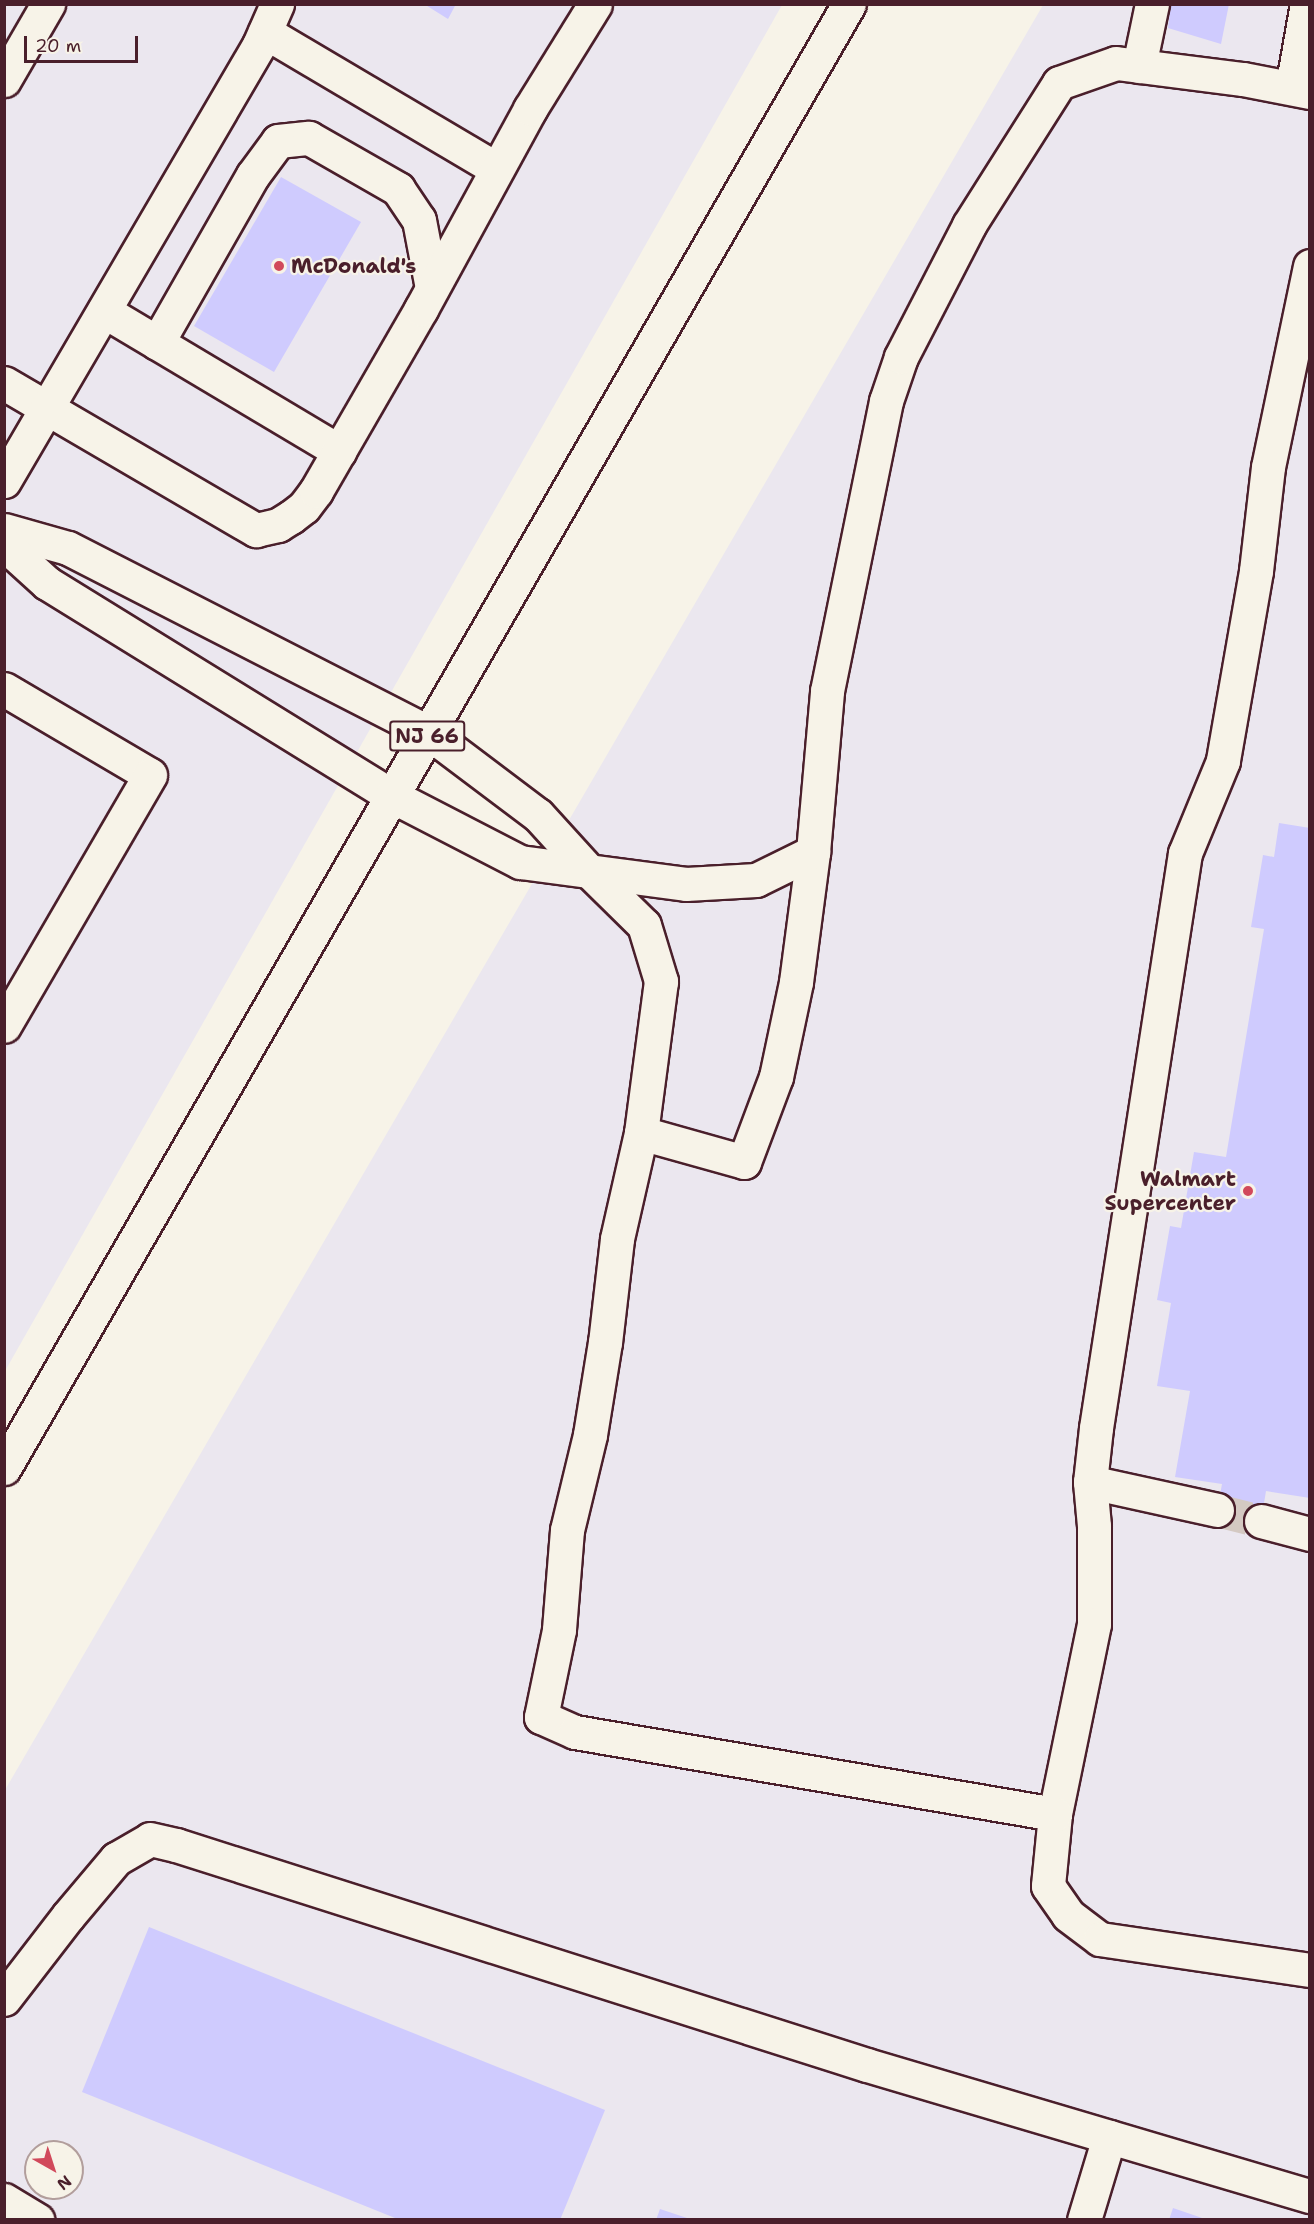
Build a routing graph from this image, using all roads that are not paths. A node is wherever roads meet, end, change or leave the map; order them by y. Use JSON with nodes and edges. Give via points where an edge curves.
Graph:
{"nodes":[{"id":1,"x":48,"y":4,"type":"edge"},
{"id":2,"x":595,"y":4,"type":"edge"},
{"id":3,"x":849,"y":4,"type":"edge"},
{"id":4,"x":1152,"y":4,"type":"edge"},
{"id":5,"x":1306,"y":4,"type":"edge"},
{"id":6,"x":272,"y":18,"type":"edge"},
{"id":7,"x":1139,"y":66,"type":"junction"},
{"id":8,"x":4,"y":80,"type":"edge"},
{"id":9,"x":1301,"y":90,"type":"edge"},
{"id":10,"x":497,"y":169,"type":"junction"},
{"id":11,"x":1310,"y":266,"type":"edge"},
{"id":12,"x":432,"y":288,"type":"junction"},
{"id":13,"x":104,"y":311,"type":"junction"},
{"id":14,"x":157,"y":343,"type":"junction"},
{"id":15,"x":4,"y":383,"type":"edge"},
{"id":16,"x":47,"y":409,"type":"junction"},
{"id":17,"x":339,"y":451,"type":"junction"},
{"id":18,"x":4,"y":481,"type":"edge"},
{"id":19,"x":4,"y":530,"type":"edge"},
{"id":20,"x":4,"y":544,"type":"edge"},
{"id":21,"x":4,"y":688,"type":"edge"},
{"id":22,"x":429,"y":733,"type":"junction"},
{"id":23,"x":392,"y":796,"type":"junction"},
{"id":24,"x":813,"y":852,"type":"junction"},
{"id":25,"x":588,"y":870,"type":"junction"},
{"id":26,"x":4,"y":1026,"type":"edge"},
{"id":27,"x":641,"y":1133,"type":"junction"},
{"id":28,"x":4,"y":1468,"type":"edge"},
{"id":29,"x":1090,"y":1482,"type":"junction"},
{"id":30,"x":1217,"y":1510,"type":"tunnel mouth"},
{"id":31,"x":1262,"y":1521,"type":"tunnel mouth"},
{"id":32,"x":1310,"y":1534,"type":"edge"},
{"id":33,"x":1055,"y":1814,"type":"junction"},
{"id":34,"x":1310,"y":1970,"type":"edge"},
{"id":35,"x":4,"y":1999,"type":"edge"},
{"id":36,"x":1109,"y":2137,"type":"junction"},
{"id":37,"x":1310,"y":2196,"type":"edge"},
{"id":38,"x":4,"y":2200,"type":"edge"},
{"id":39,"x":37,"y":2220,"type":"edge"},
{"id":40,"x":1084,"y":2220,"type":"edge"}],
"edges":[{"from":1,"to":8,"type":"main road"},
{"from":2,"to":10,"type":"main road"},
{"from":3,"to":22,"type":"main road","number":"NJ 66"},
{"from":4,"to":7,"type":"main road"},
{"from":5,"to":9,"type":"main road"},
{"from":6,"to":10,"type":"main road"},
{"from":6,"to":13,"type":"main road"},
{"from":7,"to":9,"type":"main road"},
{"from":7,"to":24,"type":"main road","via":[[1116,63],[1059,83],[969,225],[901,357],[886,401],[827,691]]},
{"from":10,"to":12,"type":"main road"},
{"from":11,"to":29,"type":"main road","via":[[1268,467],[1257,570],[1223,761],[1185,853]]},
{"from":12,"to":14,"type":"main road","via":[[419,220],[398,189],[309,138],[278,141],[253,176]]},
{"from":12,"to":17,"type":"main road"},
{"from":13,"to":14,"type":"main road"},
{"from":13,"to":16,"type":"main road"},
{"from":14,"to":17,"type":"main road"},
{"from":15,"to":16,"type":"main road"},
{"from":16,"to":17,"type":"main road","via":[[256,530],[278,525],[304,507]]},
{"from":16,"to":18,"type":"main road"},
{"from":19,"to":22,"type":"main road","via":[[68,548]]},
{"from":20,"to":23,"type":"main road","via":[[47,583]]},
{"from":21,"to":26,"type":"main road","via":[[150,775]]},
{"from":22,"to":23,"type":"main road","number":"NJ 66"},
{"from":22,"to":25,"type":"main road","via":[[538,815]]},
{"from":23,"to":25,"type":"main road","via":[[520,862]]},
{"from":23,"to":28,"type":"main road","number":"NJ 66"},
{"from":24,"to":25,"type":"main road","via":[[756,880],[686,884]]},
{"from":24,"to":27,"type":"main road","via":[[796,982],[776,1077],[744,1162]]},
{"from":25,"to":27,"type":"main road","via":[[644,925],[661,981]]},
{"from":27,"to":33,"type":"main road","via":[[617,1239],[590,1435],[567,1530],[558,1630],[541,1717],[575,1732]]},
{"from":29,"to":30,"type":"main road"},
{"from":29,"to":33,"type":"main road","via":[[1094,1624]]},
{"from":31,"to":32,"type":"main road"},
{"from":33,"to":34,"type":"main road","via":[[1048,1886],[1068,1915],[1100,1939]]},
{"from":35,"to":36,"type":"main road","via":[[116,1859],[150,1839],[867,2065]]},
{"from":36,"to":37,"type":"main road"},
{"from":36,"to":40,"type":"main road"},
{"from":38,"to":39,"type":"main road"}]}
